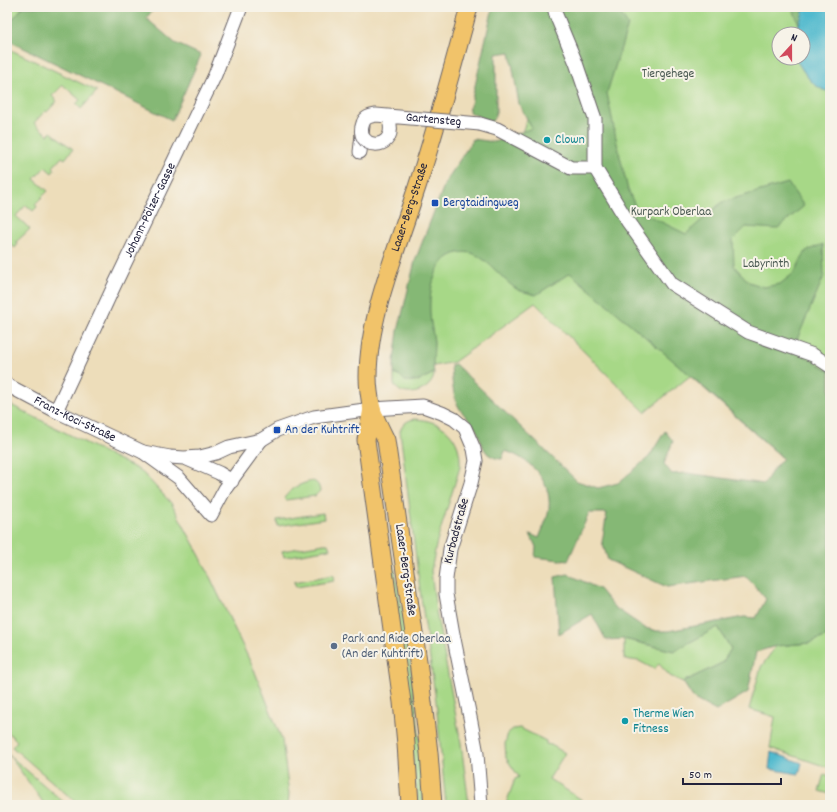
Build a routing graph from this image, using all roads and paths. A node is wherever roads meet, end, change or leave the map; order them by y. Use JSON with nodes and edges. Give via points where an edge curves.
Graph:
{"nodes":[{"id":1,"x":241,"y":7,"type":"edge"},
{"id":2,"x":469,"y":7,"type":"edge"},
{"id":3,"x":554,"y":7,"type":"edge"},
{"id":4,"x":360,"y":152,"type":"dead end"},
{"id":5,"x":595,"y":168,"type":"junction"},
{"id":6,"x":830,"y":366,"type":"edge"},
{"id":7,"x":7,"y":385,"type":"edge"},
{"id":8,"x":372,"y":409,"type":"junction"},
{"id":9,"x":56,"y":411,"type":"junction"},
{"id":10,"x":262,"y":440,"type":"junction"},
{"id":11,"x":144,"y":452,"type":"junction"},
{"id":12,"x":184,"y":458,"type":"junction"},
{"id":13,"x":232,"y":481,"type":"junction"},
{"id":14,"x":410,"y":805,"type":"edge"},
{"id":15,"x":433,"y":805,"type":"edge"},
{"id":16,"x":481,"y":805,"type":"edge"}],
"edges":[{"from":1,"to":9,"type":"street","name":"Johann-Pölzer-Gasse","via":[[215,75]]},
{"from":2,"to":8,"type":"main road","name":"Laaer-Berg-Straße","via":[[429,150],[388,274],[373,329],[368,378]]},
{"from":3,"to":5,"type":"street","via":[[595,118]]},
{"from":4,"to":5,"type":"street","name":"Gartensteg","bridge":true,"via":[[362,128],[368,117],[374,114],[381,116],[387,119],[390,124],[389,136],[384,142],[372,143],[362,136],[362,128],[367,118],[376,115],[485,126],[519,140],[571,168]]},
{"from":5,"to":6,"type":"street","via":[[628,222],[672,284],[748,332],[813,355]]},
{"from":7,"to":9,"type":"street","name":"Franz-Koci-Straße"},
{"from":8,"to":10,"type":"street","name":"Franz-Koci-Straße","via":[[314,417],[277,430]]},
{"from":8,"to":14,"type":"main road","name":"Laaer-Berg-Straße","via":[[366,440],[402,702]]},
{"from":8,"to":15,"type":"main road","name":"Laaer-Berg-Straße","via":[[386,440],[418,661]]},
{"from":8,"to":16,"type":"street","name":"Kurbadstraße","via":[[423,406],[433,408],[465,428],[474,449],[476,461],[471,483],[450,549],[446,594],[473,735]]},
{"from":9,"to":11,"type":"street","name":"Franz-Koci-Straße"},
{"from":10,"to":12,"type":"street","name":"Franz-Koci-Straße","via":[[200,457]]},
{"from":10,"to":13,"type":"street","name":"Franz-Koci-Straße"},
{"from":11,"to":12,"type":"street","name":"Franz-Koci-Straße"},
{"from":11,"to":13,"type":"street","name":"Franz-Koci-Straße","via":[[179,478],[211,515]]},
{"from":12,"to":13,"type":"street","name":"Franz-Koci-Straße"}]}
